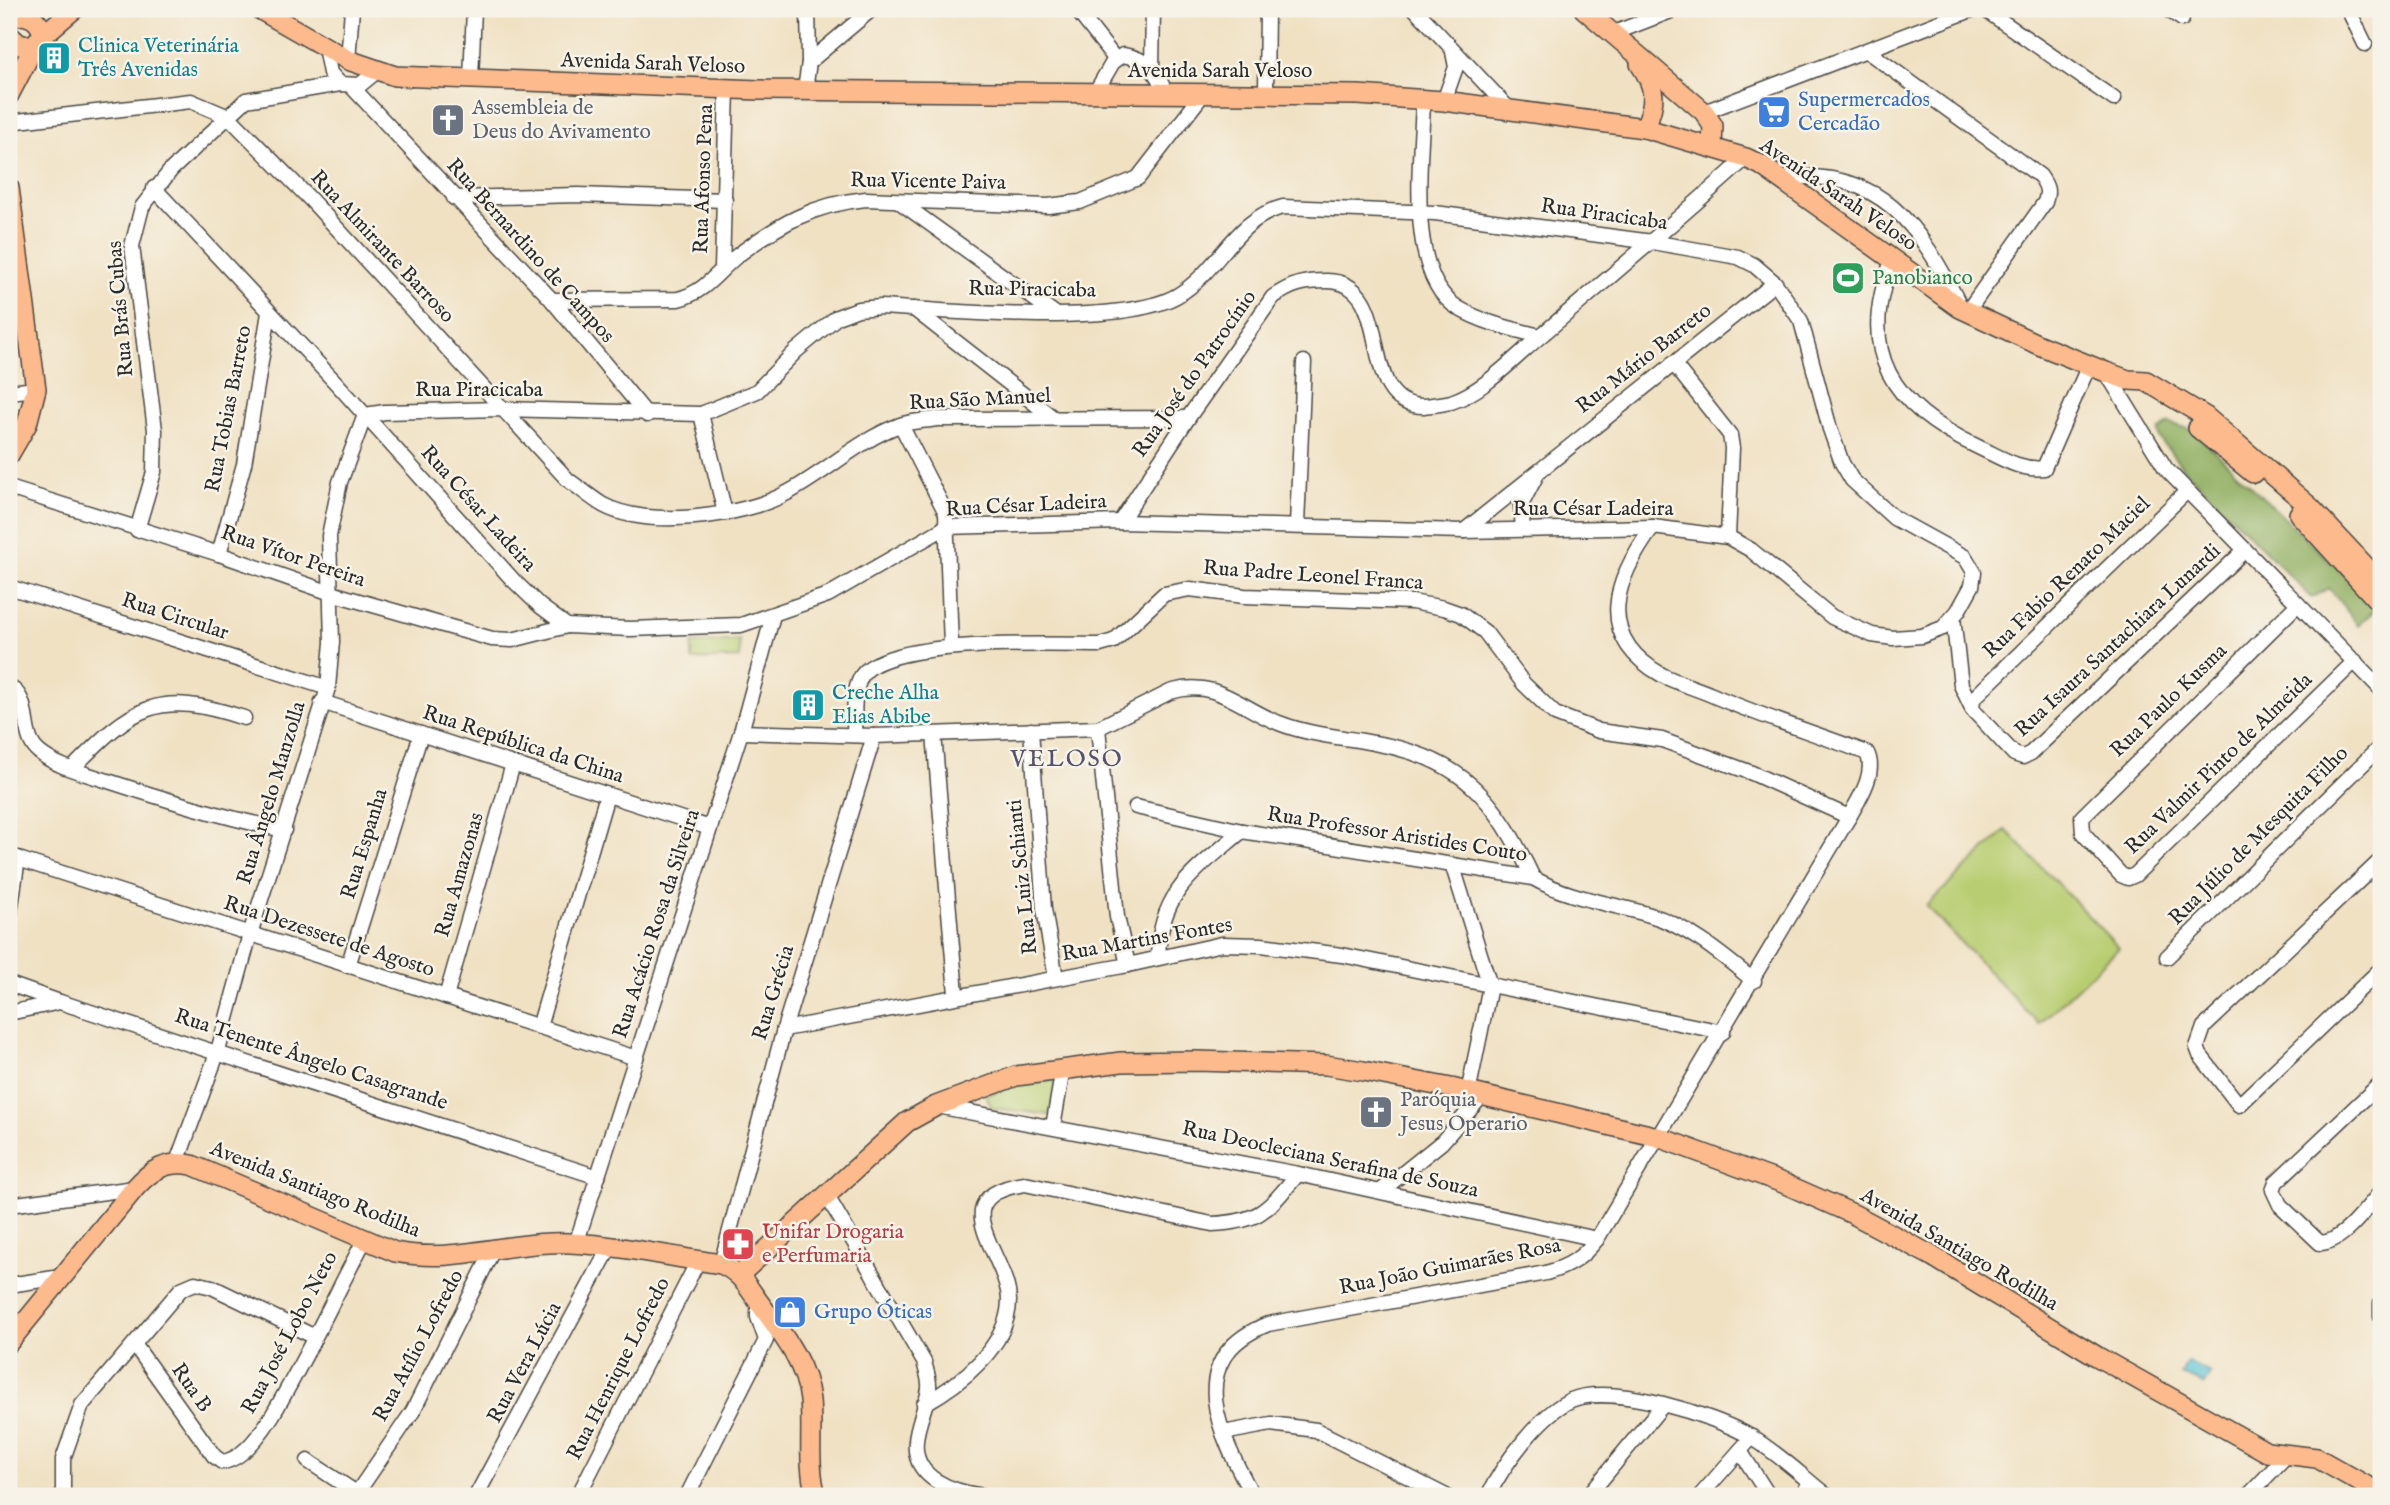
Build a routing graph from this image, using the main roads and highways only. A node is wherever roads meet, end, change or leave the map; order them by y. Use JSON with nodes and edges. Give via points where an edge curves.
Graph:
{"nodes":[{"id":1,"x":64,"y":9,"type":"edge"},
{"id":2,"x":74,"y":9,"type":"edge"},
{"id":3,"x":259,"y":9,"type":"edge"},
{"id":4,"x":1584,"y":9,"type":"edge"},
{"id":5,"x":30,"y":11,"type":"edge"},
{"id":6,"x":9,"y":20,"type":"edge"},
{"id":7,"x":9,"y":35,"type":"edge"},
{"id":8,"x":39,"y":39,"type":"junction"},
{"id":9,"x":1622,"y":39,"type":"junction"},
{"id":10,"x":9,"y":88,"type":"edge"},
{"id":11,"x":1654,"y":100,"type":"junction"},
{"id":12,"x":1700,"y":108,"type":"junction"},
{"id":13,"x":1644,"y":128,"type":"junction"},
{"id":14,"x":1712,"y":146,"type":"junction"},
{"id":15,"x":9,"y":188,"type":"edge"},
{"id":16,"x":2128,"y":380,"type":"junction"},
{"id":17,"x":9,"y":455,"type":"edge"},
{"id":18,"x":2381,"y":583,"type":"edge"},
{"id":19,"x":2381,"y":604,"type":"edge"},
{"id":20,"x":739,"y":1275,"type":"junction"},
{"id":21,"x":9,"y":1342,"type":"edge"},
{"id":22,"x":2381,"y":1494,"type":"edge"},
{"id":23,"x":816,"y":1496,"type":"edge"}],
"edges":[{"from":1,"to":5,"type":"main road"},
{"from":2,"to":8,"type":"main road"},
{"from":3,"to":13,"type":"main road","name":"Avenida Sarah Veloso","via":[[348,60],[395,76],[727,89],[1423,99]]},
{"from":4,"to":9,"type":"main road"},
{"from":5,"to":6,"type":"main road","via":[[19,11]]},
{"from":5,"to":8,"type":"main road","via":[[43,25]]},
{"from":7,"to":8,"type":"main road","via":[[20,45]]},
{"from":8,"to":10,"type":"main road"},
{"from":9,"to":11,"type":"main road","via":[[1652,81]]},
{"from":9,"to":12,"type":"main road"},
{"from":11,"to":12,"type":"main road","via":[[1675,96]]},
{"from":11,"to":13,"type":"main road"},
{"from":12,"to":14,"type":"main road","via":[[1713,127]]},
{"from":13,"to":14,"type":"main road","name":"Avenida Sarah Veloso"},
{"from":14,"to":16,"type":"main road","name":"Avenida Sarah Veloso","via":[[1746,158],[1780,179],[1964,310]]},
{"from":15,"to":17,"type":"main road","via":[[36,388],[27,424]]},
{"from":16,"to":18,"type":"main road","name":"Avenida Sarah Veloso","via":[[2146,382],[2206,417],[2310,507]]},
{"from":16,"to":19,"type":"main road","name":"Avenida Sarah Veloso","via":[[2198,428],[2275,492]]},
{"from":20,"to":21,"type":"main road","name":"Avenida Santiago Rodilha","via":[[721,1264],[576,1244],[552,1243],[444,1258],[395,1252],[177,1162],[147,1174]]},
{"from":20,"to":22,"type":"main road","name":"Avenida Santiago Rodilha","via":[[892,1133],[936,1106],[1016,1076],[1121,1062],[1326,1065],[1658,1137],[1783,1183],[1931,1256],[2267,1452],[2317,1458]]},
{"from":20,"to":23,"type":"main road","via":[[792,1348],[803,1372],[810,1398]]}]}
